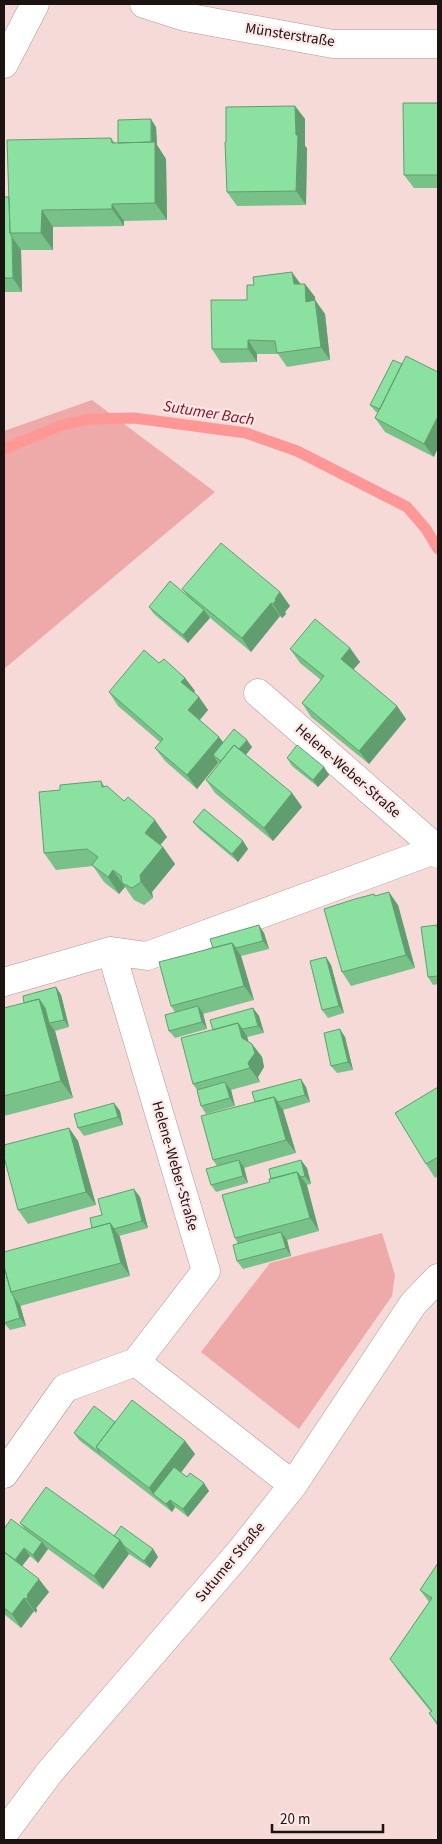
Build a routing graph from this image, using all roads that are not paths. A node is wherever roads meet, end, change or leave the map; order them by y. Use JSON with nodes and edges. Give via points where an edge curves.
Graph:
{"nodes":[{"id":1,"x":35,"y":4,"type":"edge"},
{"id":2,"x":144,"y":4,"type":"edge"},
{"id":3,"x":438,"y":44,"type":"edge"},
{"id":4,"x":4,"y":64,"type":"edge"},
{"id":5,"x":258,"y":693,"type":"dead end"},
{"id":6,"x":438,"y":852,"type":"edge"},
{"id":7,"x":112,"y":951,"type":"junction"},
{"id":8,"x":4,"y":982,"type":"edge"},
{"id":9,"x":438,"y":1278,"type":"edge"},
{"id":10,"x":136,"y":1362,"type":"junction"},
{"id":11,"x":4,"y":1474,"type":"edge"},
{"id":12,"x":293,"y":1485,"type":"junction"},
{"id":13,"x":4,"y":1833,"type":"edge"}],
"edges":[{"from":1,"to":4,"type":"street"},
{"from":2,"to":3,"type":"street","name":"Münsterstraße","via":[[185,17],[333,44]]},
{"from":5,"to":6,"type":"street","name":"Helene-Weber-Straße"},
{"from":6,"to":7,"type":"street","name":"Helene-Weber-Straße","via":[[147,956]]},
{"from":7,"to":8,"type":"street","name":"Helene-Weber-Straße"},
{"from":7,"to":10,"type":"street","name":"Helene-Weber-Straße","via":[[206,1271]]},
{"from":9,"to":12,"type":"street","name":"Sutumer Straße","via":[[413,1304]]},
{"from":10,"to":11,"type":"street","via":[[65,1388]]},
{"from":10,"to":12,"type":"street"},
{"from":12,"to":13,"type":"street","name":"Sutumer Straße","via":[[239,1553],[49,1772]]}]}
